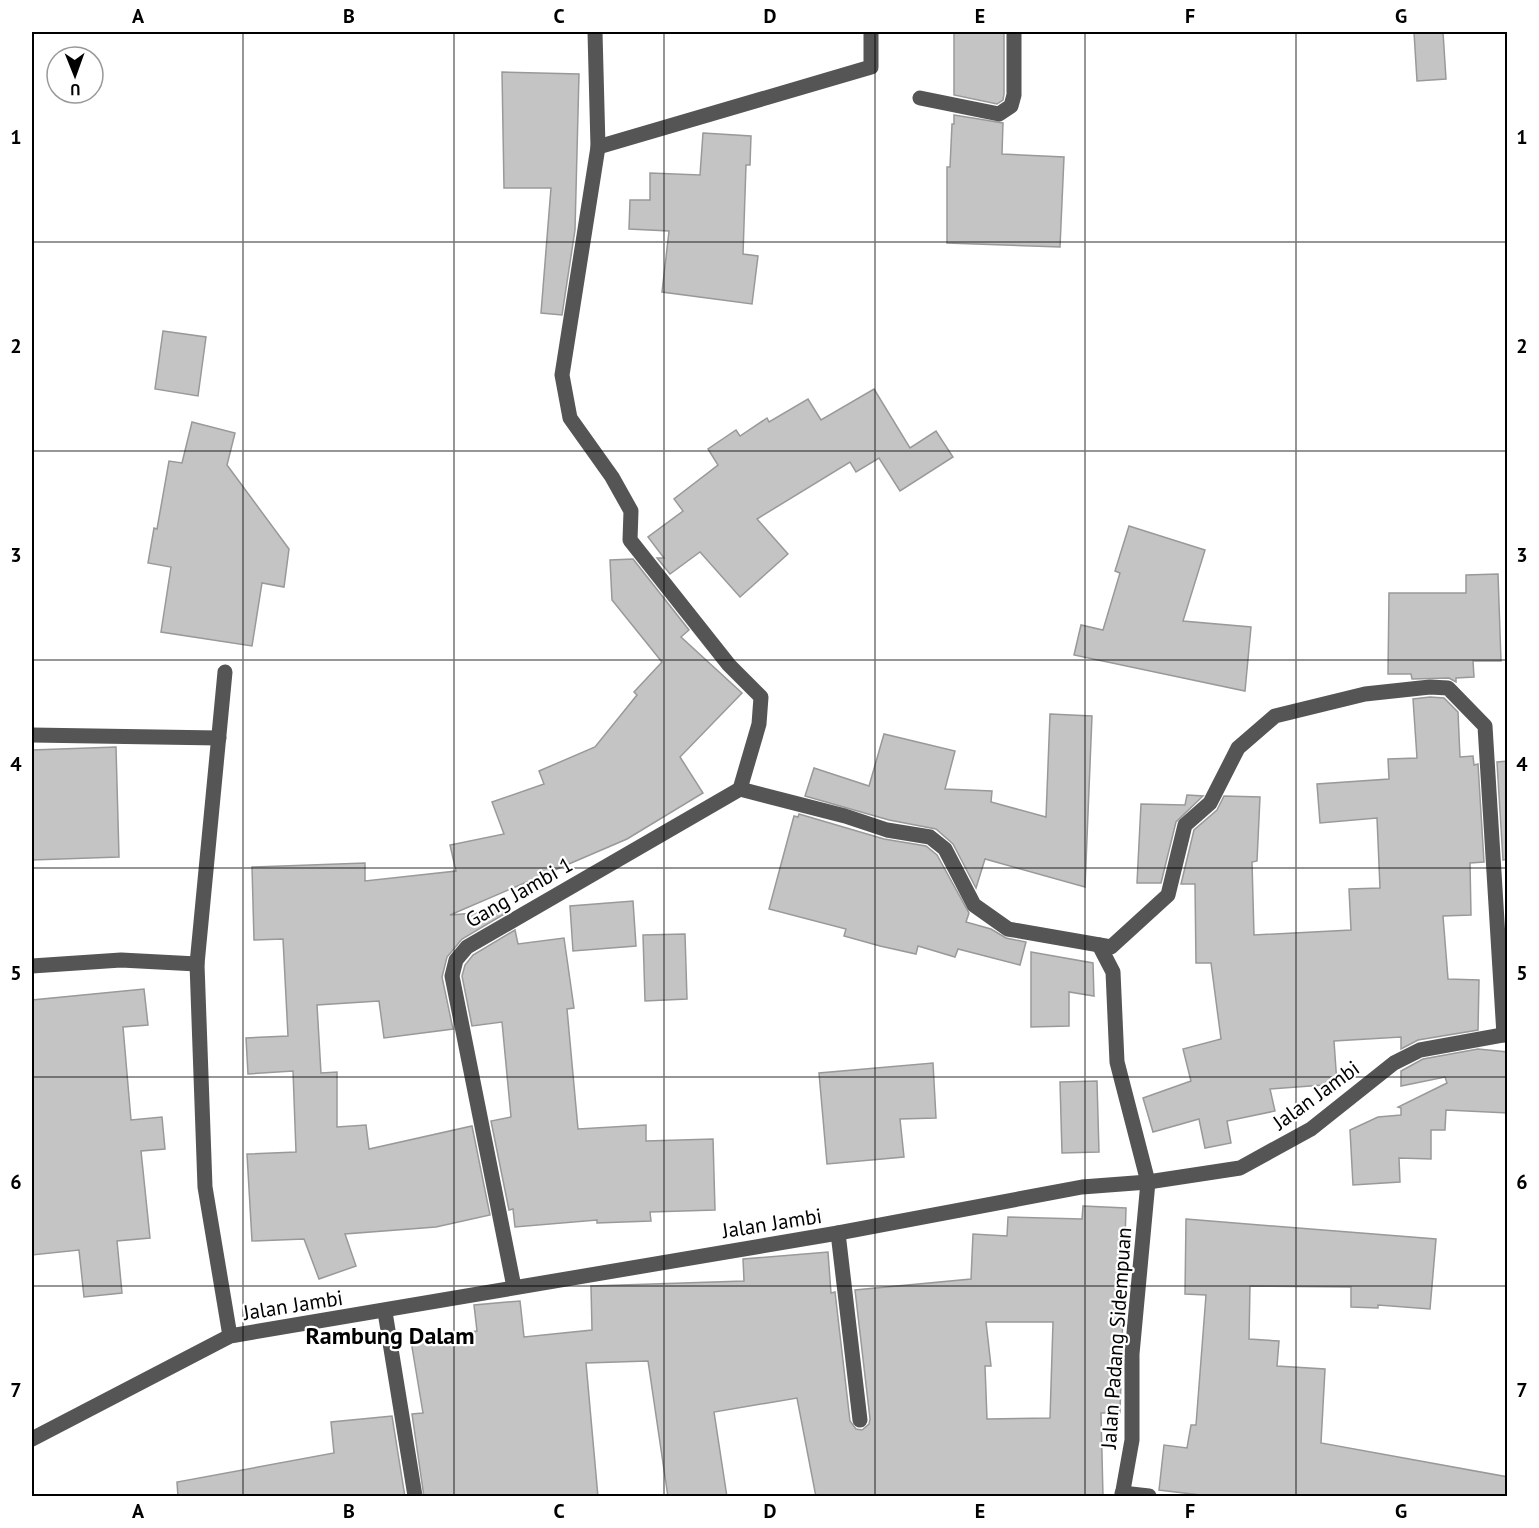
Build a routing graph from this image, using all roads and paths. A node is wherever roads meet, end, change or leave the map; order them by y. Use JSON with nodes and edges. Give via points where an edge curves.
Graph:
{"nodes":[{"id":1,"x":595,"y":32,"type":"edge"},
{"id":2,"x":870,"y":32,"type":"edge"},
{"id":3,"x":1014,"y":32,"type":"edge"},
{"id":4,"x":920,"y":98,"type":"dead end"},
{"id":5,"x":598,"y":147,"type":"junction"},
{"id":6,"x":225,"y":672,"type":"dead end"},
{"id":7,"x":32,"y":735,"type":"edge"},
{"id":8,"x":219,"y":738,"type":"junction"},
{"id":9,"x":740,"y":789,"type":"junction"},
{"id":10,"x":1099,"y":945,"type":"junction"},
{"id":11,"x":196,"y":964,"type":"junction"},
{"id":12,"x":32,"y":966,"type":"edge"},
{"id":13,"x":1506,"y":1035,"type":"edge"},
{"id":14,"x":1148,"y":1182,"type":"junction"},
{"id":15,"x":838,"y":1233,"type":"junction"},
{"id":16,"x":514,"y":1287,"type":"junction"},
{"id":17,"x":385,"y":1312,"type":"junction"},
{"id":18,"x":230,"y":1336,"type":"junction"},
{"id":19,"x":860,"y":1420,"type":"dead end"},
{"id":20,"x":32,"y":1439,"type":"edge"},
{"id":21,"x":1122,"y":1495,"type":"edge"},
{"id":22,"x":415,"y":1497,"type":"edge"},
{"id":23,"x":1149,"y":1497,"type":"edge"}],
"edges":[{"from":1,"to":5,"type":"street"},
{"from":2,"to":5,"type":"street","via":[[871,67]]},
{"from":3,"to":4,"type":"street","via":[[1011,106],[999,114]]},
{"from":5,"to":9,"type":"street","via":[[562,375],[570,418],[612,477],[631,512],[630,540],[729,665],[761,697],[759,724]]},
{"from":6,"to":8,"type":"street"},
{"from":7,"to":8,"type":"street"},
{"from":8,"to":11,"type":"street"},
{"from":9,"to":10,"type":"street","via":[[887,830],[930,837],[945,849],[974,905],[1008,929]]},
{"from":9,"to":16,"type":"street","name":"Gang Jambi 1","via":[[467,947],[456,960],[452,976]]},
{"from":10,"to":13,"type":"street","via":[[1111,946],[1122,939],[1168,896],[1185,825],[1210,803],[1238,748],[1275,716],[1365,694],[1448,688],[1485,726]]},
{"from":10,"to":14,"type":"street","name":"Jalan Padang Sidempuan","via":[[1113,972],[1117,1062]]},
{"from":11,"to":12,"type":"street","via":[[121,960]]},
{"from":11,"to":18,"type":"street","via":[[205,1187]]},
{"from":13,"to":14,"type":"street","name":"Jalan Jambi","via":[[1420,1050],[1394,1063],[1311,1129],[1240,1168]]},
{"from":14,"to":15,"type":"street","name":"Jalan Jambi","via":[[1082,1187]]},
{"from":14,"to":21,"type":"street","name":"Jalan Padang Sidempuan","via":[[1132,1354],[1132,1440]]},
{"from":15,"to":16,"type":"street","name":"Jalan Jambi"},
{"from":15,"to":19,"type":"street"},
{"from":16,"to":17,"type":"street","name":"Jalan Jambi"},
{"from":17,"to":18,"type":"street","name":"Jalan Jambi"},
{"from":17,"to":22,"type":"street"},
{"from":18,"to":20,"type":"street","name":"Jalan Jambi"},
{"from":21,"to":23,"type":"street"}]}
